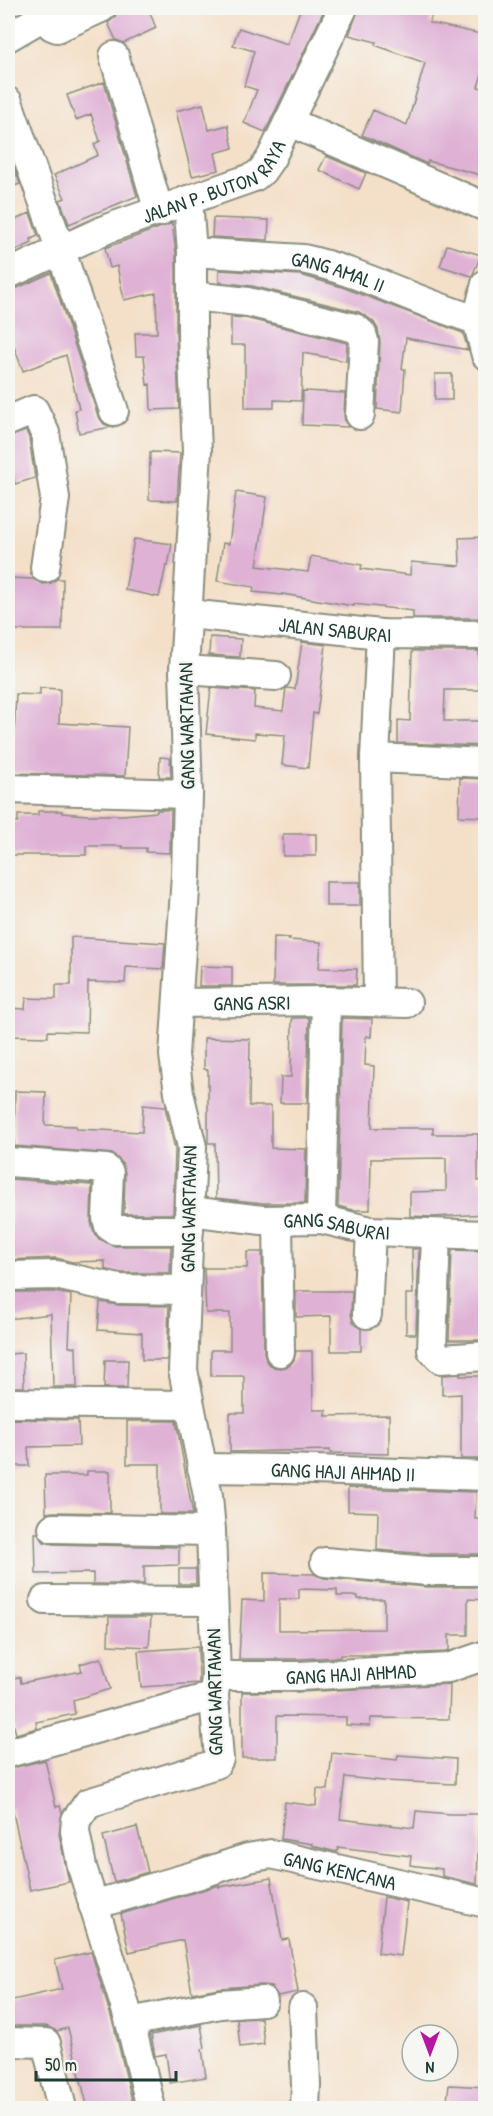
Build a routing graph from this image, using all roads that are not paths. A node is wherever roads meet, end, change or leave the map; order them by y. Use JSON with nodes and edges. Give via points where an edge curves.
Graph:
{"nodes":[{"id":1,"x":101,"y":8,"type":"edge"},
{"id":2,"x":343,"y":8,"type":"edge"},
{"id":3,"x":45,"y":11,"type":"edge"},
{"id":4,"x":8,"y":37,"type":"edge"},
{"id":5,"x":114,"y":56,"type":"dead end"},
{"id":6,"x":8,"y":102,"type":"edge"},
{"id":7,"x":289,"y":122,"type":"junction"},
{"id":8,"x":188,"y":200,"type":"junction"},
{"id":9,"x":486,"y":207,"type":"edge"},
{"id":10,"x":159,"y":212,"type":"junction"},
{"id":11,"x":62,"y":251,"type":"junction"},
{"id":12,"x":192,"y":252,"type":"junction"},
{"id":13,"x":8,"y":274,"type":"edge"},
{"id":14,"x":486,"y":284,"type":"edge"},
{"id":15,"x":192,"y":296,"type":"junction"},
{"id":16,"x":477,"y":320,"type":"junction"},
{"id":17,"x":485,"y":353,"type":"edge"},
{"id":18,"x":114,"y":411,"type":"dead end"},
{"id":19,"x":360,"y":415,"type":"dead end"},
{"id":20,"x":8,"y":421,"type":"edge"},
{"id":21,"x":45,"y":568,"type":"dead end"},
{"id":22,"x":188,"y":614,"type":"junction"},
{"id":23,"x":381,"y":634,"type":"junction"},
{"id":24,"x":486,"y":635,"type":"edge"},
{"id":25,"x":184,"y":670,"type":"junction"},
{"id":26,"x":276,"y":676,"type":"dead end"},
{"id":27,"x":375,"y":758,"type":"junction"},
{"id":28,"x":486,"y":763,"type":"edge"},
{"id":29,"x":8,"y":789,"type":"edge"},
{"id":30,"x":188,"y":794,"type":"junction"},
{"id":31,"x":326,"y":1001,"type":"junction"},
{"id":32,"x":378,"y":1002,"type":"junction"},
{"id":33,"x":178,"y":1003,"type":"junction"},
{"id":34,"x":407,"y":1003,"type":"dead end"},
{"id":35,"x":8,"y":1162,"type":"edge"},
{"id":36,"x":321,"y":1219,"type":"junction"},
{"id":37,"x":190,"y":1221,"type":"junction"},
{"id":38,"x":278,"y":1221,"type":"junction"},
{"id":39,"x":371,"y":1231,"type":"junction"},
{"id":40,"x":436,"y":1233,"type":"junction"},
{"id":41,"x":486,"y":1235,"type":"edge"},
{"id":42,"x":8,"y":1276,"type":"edge"},
{"id":43,"x":186,"y":1290,"type":"junction"},
{"id":44,"x":367,"y":1314,"type":"dead end"},
{"id":45,"x":280,"y":1352,"type":"dead end"},
{"id":46,"x":486,"y":1356,"type":"edge"},
{"id":47,"x":8,"y":1403,"type":"edge"},
{"id":48,"x":189,"y":1405,"type":"junction"},
{"id":49,"x":202,"y":1468,"type":"junction"},
{"id":50,"x":486,"y":1476,"type":"edge"},
{"id":51,"x":53,"y":1528,"type":"dead end"},
{"id":52,"x":211,"y":1531,"type":"junction"},
{"id":53,"x":325,"y":1562,"type":"dead end"},
{"id":54,"x":486,"y":1571,"type":"edge"},
{"id":55,"x":45,"y":1600,"type":"dead end"},
{"id":56,"x":213,"y":1601,"type":"junction"},
{"id":57,"x":486,"y":1655,"type":"edge"},
{"id":58,"x":215,"y":1686,"type":"junction"},
{"id":59,"x":8,"y":1753,"type":"edge"},
{"id":60,"x":486,"y":1903,"type":"edge"},
{"id":61,"x":93,"y":1905,"type":"junction"},
{"id":62,"x":263,"y":2001,"type":"dead end"},
{"id":63,"x":303,"y":2008,"type":"dead end"},
{"id":64,"x":130,"y":2022,"type":"junction"},
{"id":65,"x":8,"y":2042,"type":"edge"},
{"id":66,"x":62,"y":2109,"type":"edge"},
{"id":67,"x":151,"y":2109,"type":"edge"},
{"id":68,"x":305,"y":2109,"type":"edge"}],
"edges":[{"from":1,"to":3,"type":"street","via":[[57,28]]},
{"from":2,"to":7,"type":"street","name":"JALAN P. BUTON RAYA"},
{"from":3,"to":4,"type":"street"},
{"from":5,"to":10,"type":"street"},
{"from":6,"to":11,"type":"street"},
{"from":7,"to":8,"type":"street","name":"JALAN P. BUTON RAYA","via":[[267,164],[254,177]]},
{"from":7,"to":9,"type":"street"},
{"from":8,"to":10,"type":"street","name":"JALAN P. BUTON RAYA"},
{"from":8,"to":12,"type":"street","name":"GANG WARTAWAN"},
{"from":10,"to":11,"type":"street","name":"JALAN P. BUTON RAYA","via":[[109,228]]},
{"from":11,"to":13,"type":"street","name":"JALAN P. BUTON RAYA"},
{"from":11,"to":18,"type":"street"},
{"from":12,"to":15,"type":"street","name":"GANG WARTAWAN"},
{"from":12,"to":16,"type":"street","name":"GANG AMAL II","via":[[314,261]]},
{"from":14,"to":16,"type":"street"},
{"from":15,"to":19,"type":"street","via":[[248,302],[355,328],[364,341]]},
{"from":15,"to":22,"type":"street","name":"GANG WARTAWAN","via":[[197,451]]},
{"from":16,"to":17,"type":"street"},
{"from":20,"to":21,"type":"street","via":[[34,410],[45,434],[55,498]]},
{"from":22,"to":23,"type":"street","name":"JALAN SABURAI"},
{"from":22,"to":25,"type":"street","name":"GANG WARTAWAN"},
{"from":23,"to":24,"type":"street","name":"JALAN SABURAI"},
{"from":23,"to":27,"type":"street"},
{"from":25,"to":26,"type":"street"},
{"from":25,"to":30,"type":"street","name":"GANG WARTAWAN"},
{"from":27,"to":28,"type":"street"},
{"from":27,"to":32,"type":"street"},
{"from":29,"to":30,"type":"street"},
{"from":30,"to":33,"type":"street","name":"GANG WARTAWAN"},
{"from":31,"to":32,"type":"street","name":"GANG ASRI"},
{"from":31,"to":33,"type":"street","name":"GANG ASRI"},
{"from":31,"to":36,"type":"street"},
{"from":32,"to":34,"type":"street","name":"GANG ASRI"},
{"from":33,"to":37,"type":"street","name":"GANG WARTAWAN","via":[[174,1055],[192,1147]]},
{"from":35,"to":37,"type":"street","name":"GANG SABURAI","via":[[106,1169],[107,1218],[115,1230]]},
{"from":36,"to":38,"type":"street","name":"GANG SABURAI"},
{"from":36,"to":39,"type":"street","name":"GANG SABURAI"},
{"from":37,"to":38,"type":"street","name":"GANG SABURAI"},
{"from":37,"to":43,"type":"street","name":"GANG WARTAWAN"},
{"from":38,"to":45,"type":"street"},
{"from":39,"to":40,"type":"street","name":"GANG SABURAI"},
{"from":39,"to":44,"type":"street"},
{"from":40,"to":41,"type":"street","name":"GANG SABURAI"},
{"from":40,"to":46,"type":"street","via":[[432,1350],[441,1359]]},
{"from":42,"to":43,"type":"street","via":[[56,1275],[118,1289]]},
{"from":43,"to":48,"type":"street","name":"GANG WARTAWAN","via":[[183,1370]]},
{"from":47,"to":48,"type":"street"},
{"from":48,"to":49,"type":"street","name":"GANG WARTAWAN"},
{"from":49,"to":50,"type":"street","name":"GANG HAJI AHMAD II"},
{"from":49,"to":52,"type":"street","name":"GANG WARTAWAN"},
{"from":51,"to":52,"type":"street"},
{"from":52,"to":56,"type":"street","name":"GANG WARTAWAN"},
{"from":53,"to":54,"type":"street","via":[[428,1571]]},
{"from":55,"to":56,"type":"street"},
{"from":56,"to":58,"type":"street","name":"GANG WARTAWAN"},
{"from":57,"to":58,"type":"street","name":"GANG HAJI AHMAD","via":[[448,1668],[299,1676]]},
{"from":58,"to":59,"type":"street","name":"GANG HAJI AHMAD"},
{"from":58,"to":61,"type":"street","name":"GANG WARTAWAN","via":[[219,1752],[216,1764],[88,1803],[78,1814],[75,1831]]},
{"from":60,"to":61,"type":"street","name":"GANG KENCANA","via":[[271,1854]]},
{"from":61,"to":64,"type":"street","name":"GANG WARTAWAN"},
{"from":62,"to":64,"type":"street","via":[[220,2004]]},
{"from":63,"to":68,"type":"street"},
{"from":64,"to":67,"type":"street","name":"GANG WARTAWAN"},
{"from":65,"to":66,"type":"street","via":[[46,2043]]}]}
